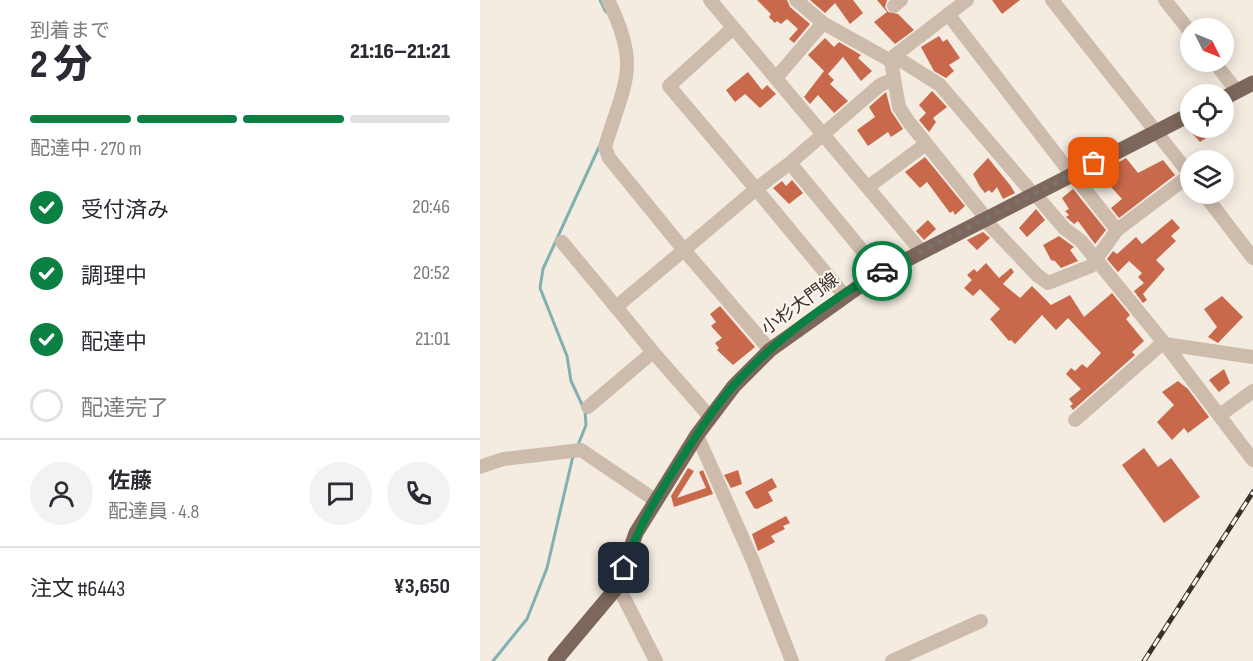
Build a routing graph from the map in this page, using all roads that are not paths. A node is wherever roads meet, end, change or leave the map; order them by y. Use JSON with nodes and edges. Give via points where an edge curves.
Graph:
{"nodes":[{"id":1,"x":608,"y":0,"type":"edge"},
{"id":2,"x":710,"y":0,"type":"edge"},
{"id":3,"x":796,"y":0,"type":"edge"},
{"id":4,"x":967,"y":0,"type":"edge"},
{"id":5,"x":1052,"y":0,"type":"edge"},
{"id":6,"x":1165,"y":0,"type":"edge"},
{"id":7,"x":948,"y":14,"type":"junction"},
{"id":8,"x":1180,"y":19,"type":"edge"},
{"id":9,"x":823,"y":23,"type":"junction"},
{"id":10,"x":734,"y":28,"type":"junction"},
{"id":11,"x":892,"y":59,"type":"junction"},
{"id":12,"x":776,"y":78,"type":"junction"},
{"id":13,"x":894,"y":79,"type":"junction"},
{"id":14,"x":1253,"y":83,"type":"edge"},
{"id":15,"x":1234,"y":92,"type":"edge"},
{"id":16,"x":1180,"y":119,"type":"edge"},
{"id":17,"x":1156,"y":130,"type":"junction"},
{"id":18,"x":824,"y":135,"type":"junction"},
{"id":19,"x":926,"y":144,"type":"junction"},
{"id":20,"x":1180,"y":162,"type":"edge"},
{"id":21,"x":790,"y":163,"type":"junction"},
{"id":22,"x":1072,"y":175,"type":"junction"},
{"id":23,"x":1180,"y":184,"type":"edge"},
{"id":24,"x":868,"y":187,"type":"junction"},
{"id":25,"x":756,"y":189,"type":"junction"},
{"id":26,"x":1035,"y":194,"type":"junction"},
{"id":27,"x":1212,"y":204,"type":"edge"},
{"id":28,"x":984,"y":218,"type":"junction"},
{"id":29,"x":1118,"y":230,"type":"junction"},
{"id":30,"x":562,"y":242,"type":"dead end"},
{"id":31,"x":684,"y":250,"type":"junction"},
{"id":32,"x":921,"y":251,"type":"junction"},
{"id":33,"x":1253,"y":258,"type":"edge"},
{"id":34,"x":1096,"y":260,"type":"junction"},
{"id":35,"x":880,"y":272,"type":"junction"},
{"id":36,"x":844,"y":294,"type":"junction"},
{"id":37,"x":616,"y":307,"type":"junction"},
{"id":38,"x":1165,"y":344,"type":"junction"},
{"id":39,"x":770,"y":350,"type":"junction"},
{"id":40,"x":653,"y":352,"type":"junction"},
{"id":41,"x":1253,"y":357,"type":"edge"},
{"id":42,"x":1253,"y":391,"type":"edge"},
{"id":43,"x":588,"y":407,"type":"dead end"},
{"id":44,"x":1220,"y":415,"type":"junction"},
{"id":45,"x":710,"y":417,"type":"junction"},
{"id":46,"x":1075,"y":420,"type":"dead end"},
{"id":47,"x":697,"y":435,"type":"junction"},
{"id":48,"x":1253,"y":460,"type":"edge"},
{"id":49,"x":480,"y":467,"type":"edge"},
{"id":50,"x":655,"y":500,"type":"junction"},
{"id":51,"x":618,"y":586,"type":"junction"},
{"id":52,"x":981,"y":621,"type":"dead end"},
{"id":53,"x":555,"y":661,"type":"edge"},
{"id":54,"x":656,"y":661,"type":"edge"},
{"id":55,"x":792,"y":661,"type":"edge"},
{"id":56,"x":892,"y":661,"type":"edge"}],
"edges":[{"from":1,"to":31,"type":"street","via":[[625,36],[628,54],[627,81],[605,147],[609,158]]},
{"from":2,"to":10,"type":"street"},
{"from":3,"to":9,"type":"street"},
{"from":4,"to":7,"type":"street"},
{"from":5,"to":17,"type":"street"},
{"from":6,"to":8,"type":"street"},
{"from":7,"to":11,"type":"street"},
{"from":7,"to":22,"type":"street"},
{"from":9,"to":11,"type":"street"},
{"from":9,"to":12,"type":"street"},
{"from":10,"to":12,"type":"street"},
{"from":10,"to":25,"type":"street","via":[[669,86]]},
{"from":11,"to":13,"type":"street"},
{"from":11,"to":26,"type":"street","via":[[940,85]]},
{"from":12,"to":18,"type":"street"},
{"from":13,"to":18,"type":"street","via":[[880,85]]},
{"from":13,"to":19,"type":"street","via":[[899,107]]},
{"from":14,"to":15,"type":"main road"},
{"from":16,"to":17,"type":"main road","name":"小杉大門線"},
{"from":17,"to":20,"type":"street"},
{"from":17,"to":22,"type":"main road","name":"小杉大門線"},
{"from":18,"to":21,"type":"street"},
{"from":18,"to":24,"type":"street"},
{"from":19,"to":24,"type":"street"},
{"from":19,"to":28,"type":"street"},
{"from":21,"to":25,"type":"street"},
{"from":21,"to":35,"type":"street"},
{"from":22,"to":26,"type":"main road","name":"小杉大門線"},
{"from":22,"to":29,"type":"street"},
{"from":23,"to":29,"type":"street"},
{"from":24,"to":32,"type":"street"},
{"from":25,"to":31,"type":"street"},
{"from":25,"to":36,"type":"street"},
{"from":26,"to":28,"type":"main road","name":"小杉大門線"},
{"from":26,"to":34,"type":"street"},
{"from":27,"to":33,"type":"street"},
{"from":28,"to":32,"type":"main road","name":"小杉大門線"},
{"from":28,"to":34,"type":"street","via":[[1048,283],[1074,275]]},
{"from":29,"to":34,"type":"street"},
{"from":30,"to":37,"type":"street"},
{"from":31,"to":37,"type":"street"},
{"from":31,"to":39,"type":"street"},
{"from":32,"to":35,"type":"main road","name":"小杉大門線"},
{"from":34,"to":38,"type":"street"},
{"from":35,"to":36,"type":"main road","name":"小杉大門線"},
{"from":36,"to":39,"type":"main road","name":"小杉大門線"},
{"from":37,"to":40,"type":"street"},
{"from":38,"to":41,"type":"street"},
{"from":38,"to":44,"type":"street"},
{"from":38,"to":46,"type":"street"},
{"from":39,"to":45,"type":"main road","name":"小杉大門線"},
{"from":40,"to":43,"type":"street"},
{"from":40,"to":45,"type":"street"},
{"from":42,"to":44,"type":"street"},
{"from":44,"to":48,"type":"street"},
{"from":45,"to":47,"type":"main road","name":"小杉大門線"},
{"from":47,"to":50,"type":"main road","name":"小杉大門線"},
{"from":47,"to":55,"type":"street"},
{"from":49,"to":50,"type":"street","via":[[503,459],[581,450]]},
{"from":50,"to":51,"type":"main road","name":"小杉大門線","via":[[636,533]]},
{"from":51,"to":53,"type":"main road","name":"小杉大門線"},
{"from":51,"to":54,"type":"street"},
{"from":52,"to":56,"type":"street"}]}
